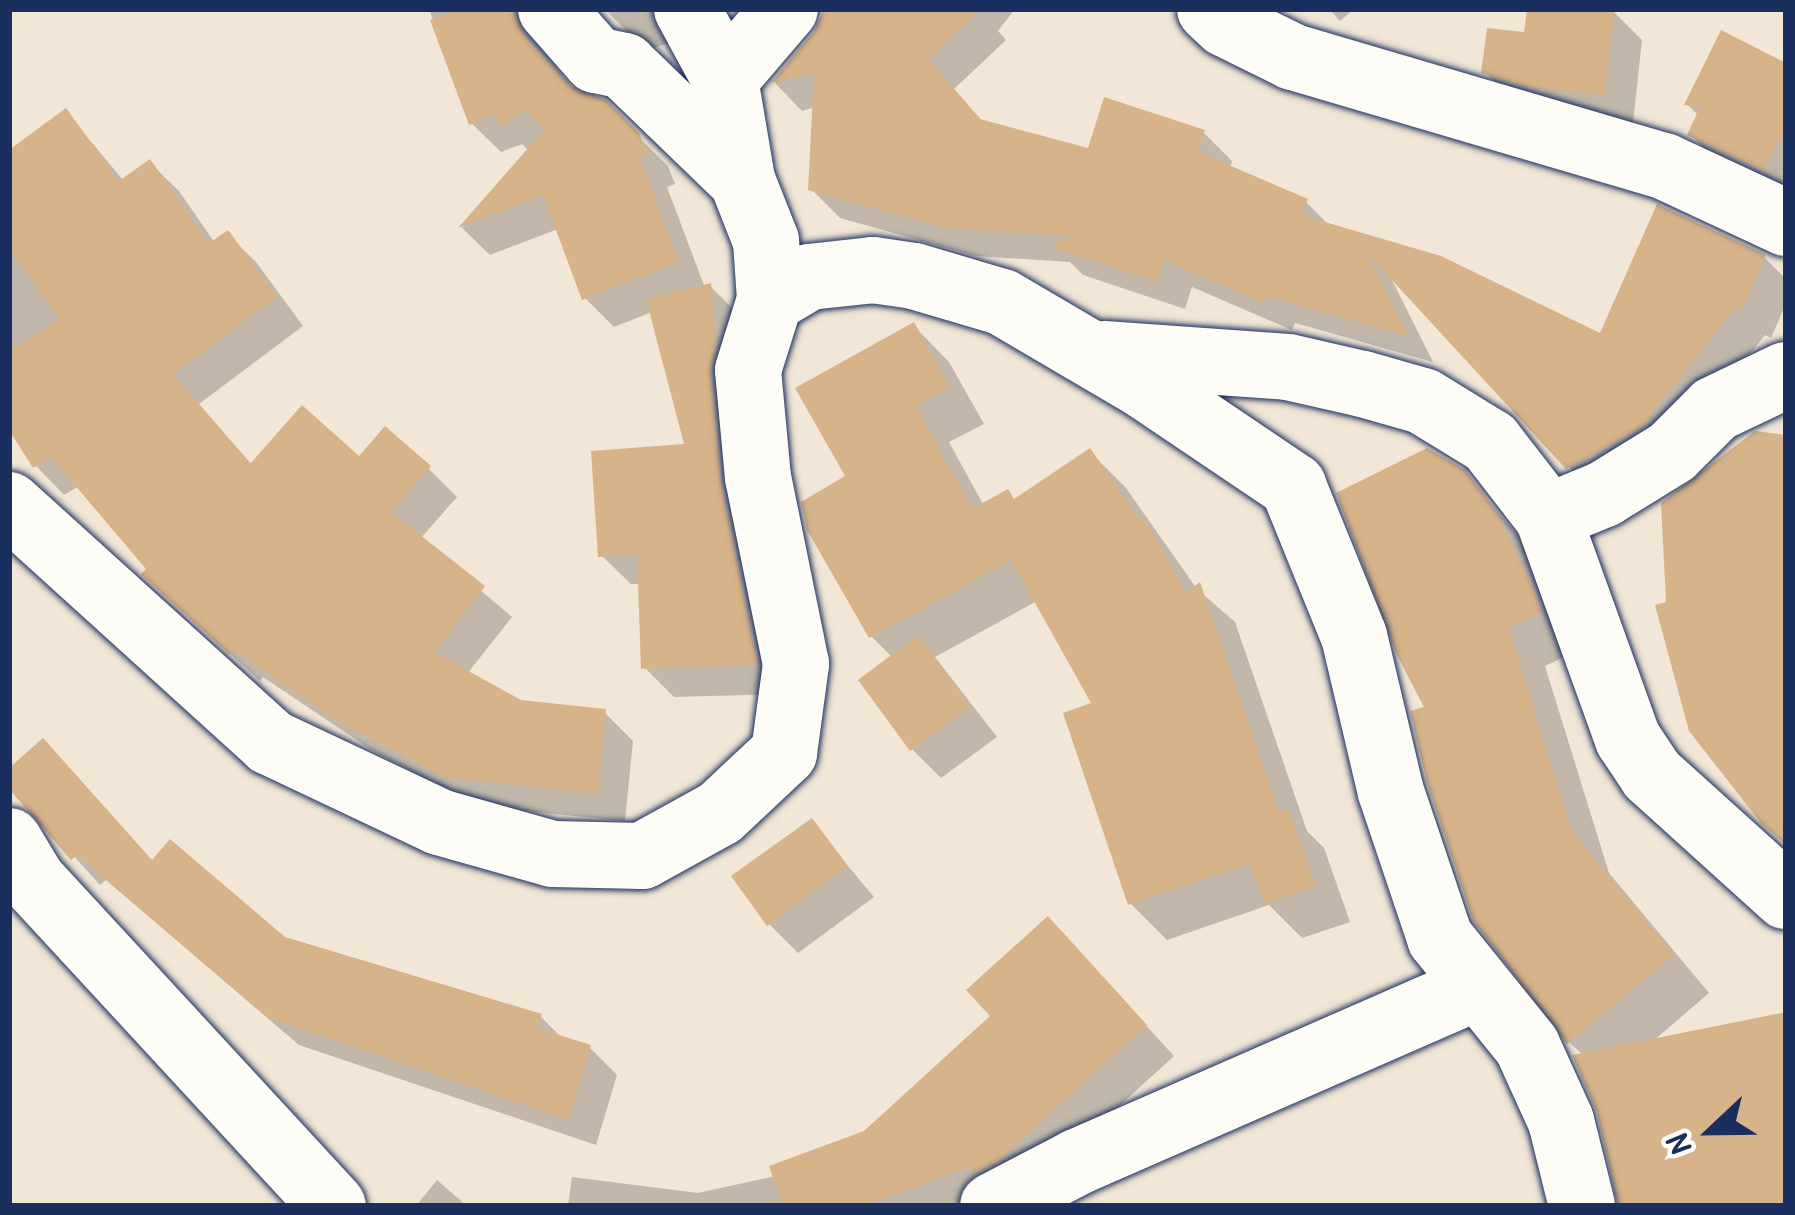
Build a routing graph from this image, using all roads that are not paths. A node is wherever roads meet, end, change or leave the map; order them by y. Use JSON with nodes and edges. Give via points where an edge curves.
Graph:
{"nodes":[{"id":1,"x":551,"y":9,"type":"edge"},
{"id":2,"x":687,"y":9,"type":"edge"},
{"id":3,"x":785,"y":9,"type":"edge"},
{"id":4,"x":1210,"y":9,"type":"edge"},
{"id":5,"x":725,"y":79,"type":"junction"},
{"id":6,"x":742,"y":180,"type":"junction"},
{"id":7,"x":1786,"y":223,"type":"edge"},
{"id":8,"x":770,"y":300,"type":"junction"},
{"id":9,"x":1088,"y":353,"type":"junction"},
{"id":10,"x":1786,"y":375,"type":"edge"},
{"id":11,"x":9,"y":505,"type":"edge"},
{"id":12,"x":1548,"y":517,"type":"junction"},
{"id":13,"x":9,"y":841,"type":"edge"},
{"id":14,"x":1786,"y":896,"type":"edge"},
{"id":15,"x":1475,"y":988,"type":"junction"},
{"id":16,"x":333,"y":1206,"type":"edge"},
{"id":17,"x":993,"y":1206,"type":"edge"},
{"id":18,"x":1582,"y":1206,"type":"edge"}],
"edges":[{"from":1,"to":6,"type":"street","via":[[596,60],[624,66]]},
{"from":2,"to":5,"type":"street"},
{"from":3,"to":5,"type":"street"},
{"from":4,"to":7,"type":"street","via":[[1293,57],[1664,166]]},
{"from":5,"to":6,"type":"street"},
{"from":6,"to":8,"type":"street","via":[[766,241]]},
{"from":8,"to":9,"type":"street","via":[[809,277],[873,270],[914,276],[1002,302]]},
{"from":8,"to":11,"type":"street","via":[[748,370],[758,478],[796,664],[784,753],[720,813],[642,856],[553,854],[439,822],[271,742]]},
{"from":9,"to":12,"type":"street","via":[[1288,367],[1423,401],[1490,442]]},
{"from":9,"to":15,"type":"street","via":[[1293,486],[1354,636],[1391,792],[1439,938]]},
{"from":10,"to":12,"type":"street","via":[[1715,409],[1672,452],[1604,494]]},
{"from":12,"to":14,"type":"street","via":[[1628,739],[1652,775]]},
{"from":13,"to":16,"type":"street","via":[[33,881]]},
{"from":15,"to":17,"type":"street"},
{"from":15,"to":18,"type":"street","via":[[1527,1046],[1561,1121]]}]}
